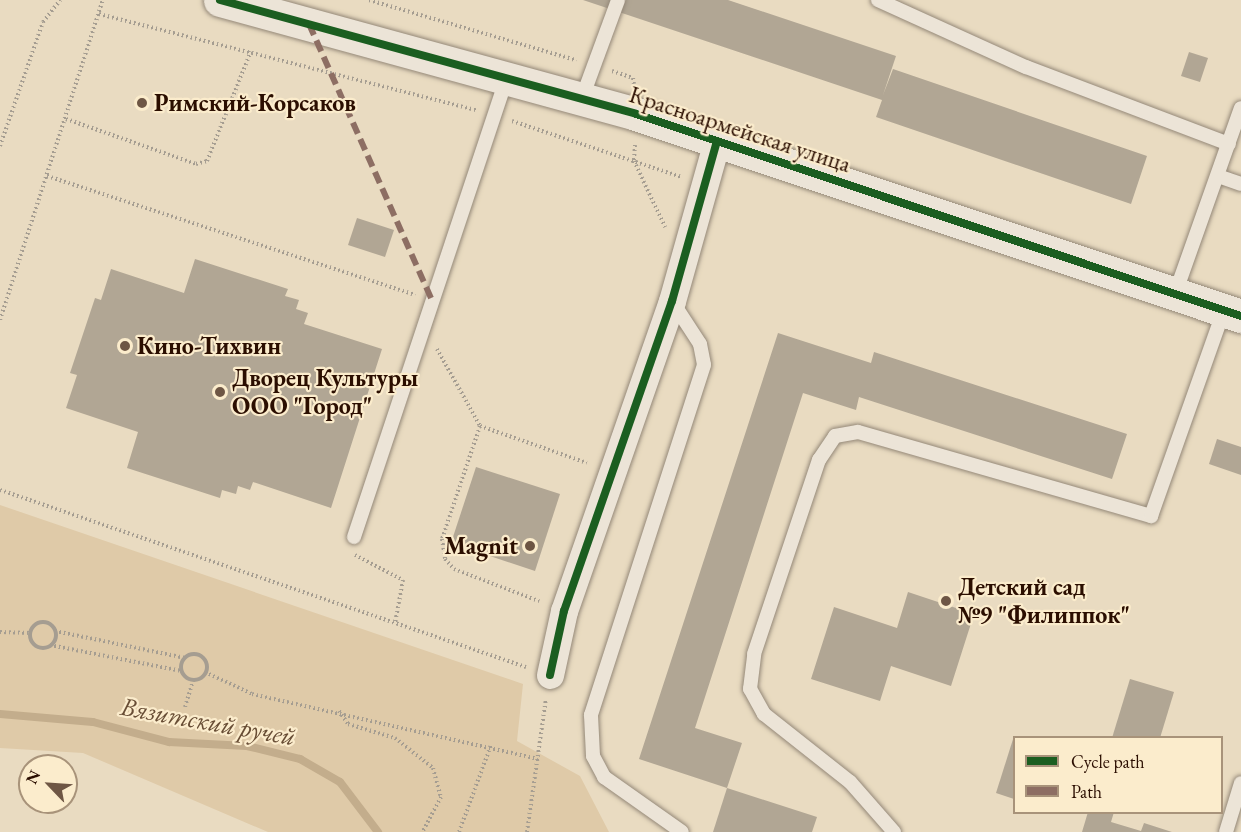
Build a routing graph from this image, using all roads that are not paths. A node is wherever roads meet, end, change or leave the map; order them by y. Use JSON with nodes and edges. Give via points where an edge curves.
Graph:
{"nodes":[{"id":1,"x":220,"y":0,"type":"edge"},
{"id":2,"x":618,"y":0,"type":"edge"},
{"id":3,"x":878,"y":0,"type":"edge"},
{"id":4,"x":507,"y":77,"type":"junction"},
{"id":5,"x":582,"y":98,"type":"junction"},
{"id":6,"x":1241,"y":108,"type":"edge"},
{"id":7,"x":717,"y":141,"type":"junction"},
{"id":8,"x":1229,"y":144,"type":"junction"},
{"id":9,"x":1218,"y":176,"type":"junction"},
{"id":10,"x":1241,"y":184,"type":"edge"},
{"id":11,"x":1175,"y":296,"type":"junction"},
{"id":12,"x":672,"y":301,"type":"junction"},
{"id":13,"x":1232,"y":313,"type":"edge"},
{"id":14,"x":354,"y":537,"type":"road end"},
{"id":15,"x":550,"y":675,"type":"road end"},
{"id":16,"x":1241,"y":783,"type":"edge"},
{"id":17,"x":682,"y":832,"type":"edge"},
{"id":18,"x":894,"y":832,"type":"edge"},
{"id":19,"x":1226,"y":832,"type":"edge"}],
"edges":[{"from":1,"to":4,"type":"street","name":"Красноармейская улица"},
{"from":2,"to":5,"type":"lane"},
{"from":3,"to":8,"type":"lane","via":[[1026,67]]},
{"from":4,"to":5,"type":"street","name":"Красноармейская улица"},
{"from":4,"to":14,"type":"lane"},
{"from":5,"to":7,"type":"street","name":"Красноармейская улица"},
{"from":6,"to":8,"type":"lane"},
{"from":7,"to":11,"type":"street","name":"Красноармейская улица"},
{"from":7,"to":12,"type":"street"},
{"from":8,"to":9,"type":"lane"},
{"from":9,"to":10,"type":"lane"},
{"from":9,"to":11,"type":"lane"},
{"from":11,"to":13,"type":"street","name":"Красноармейская улица"},
{"from":12,"to":15,"type":"street","via":[[564,611]]},
{"from":12,"to":17,"type":"lane","via":[[700,344],[704,365],[591,715],[593,756],[604,777]]},
{"from":13,"to":18,"type":"lane","via":[[1151,516],[858,432],[835,436],[819,460],[754,654],[750,689],[764,714],[850,782]]},
{"from":16,"to":19,"type":"lane"}]}
